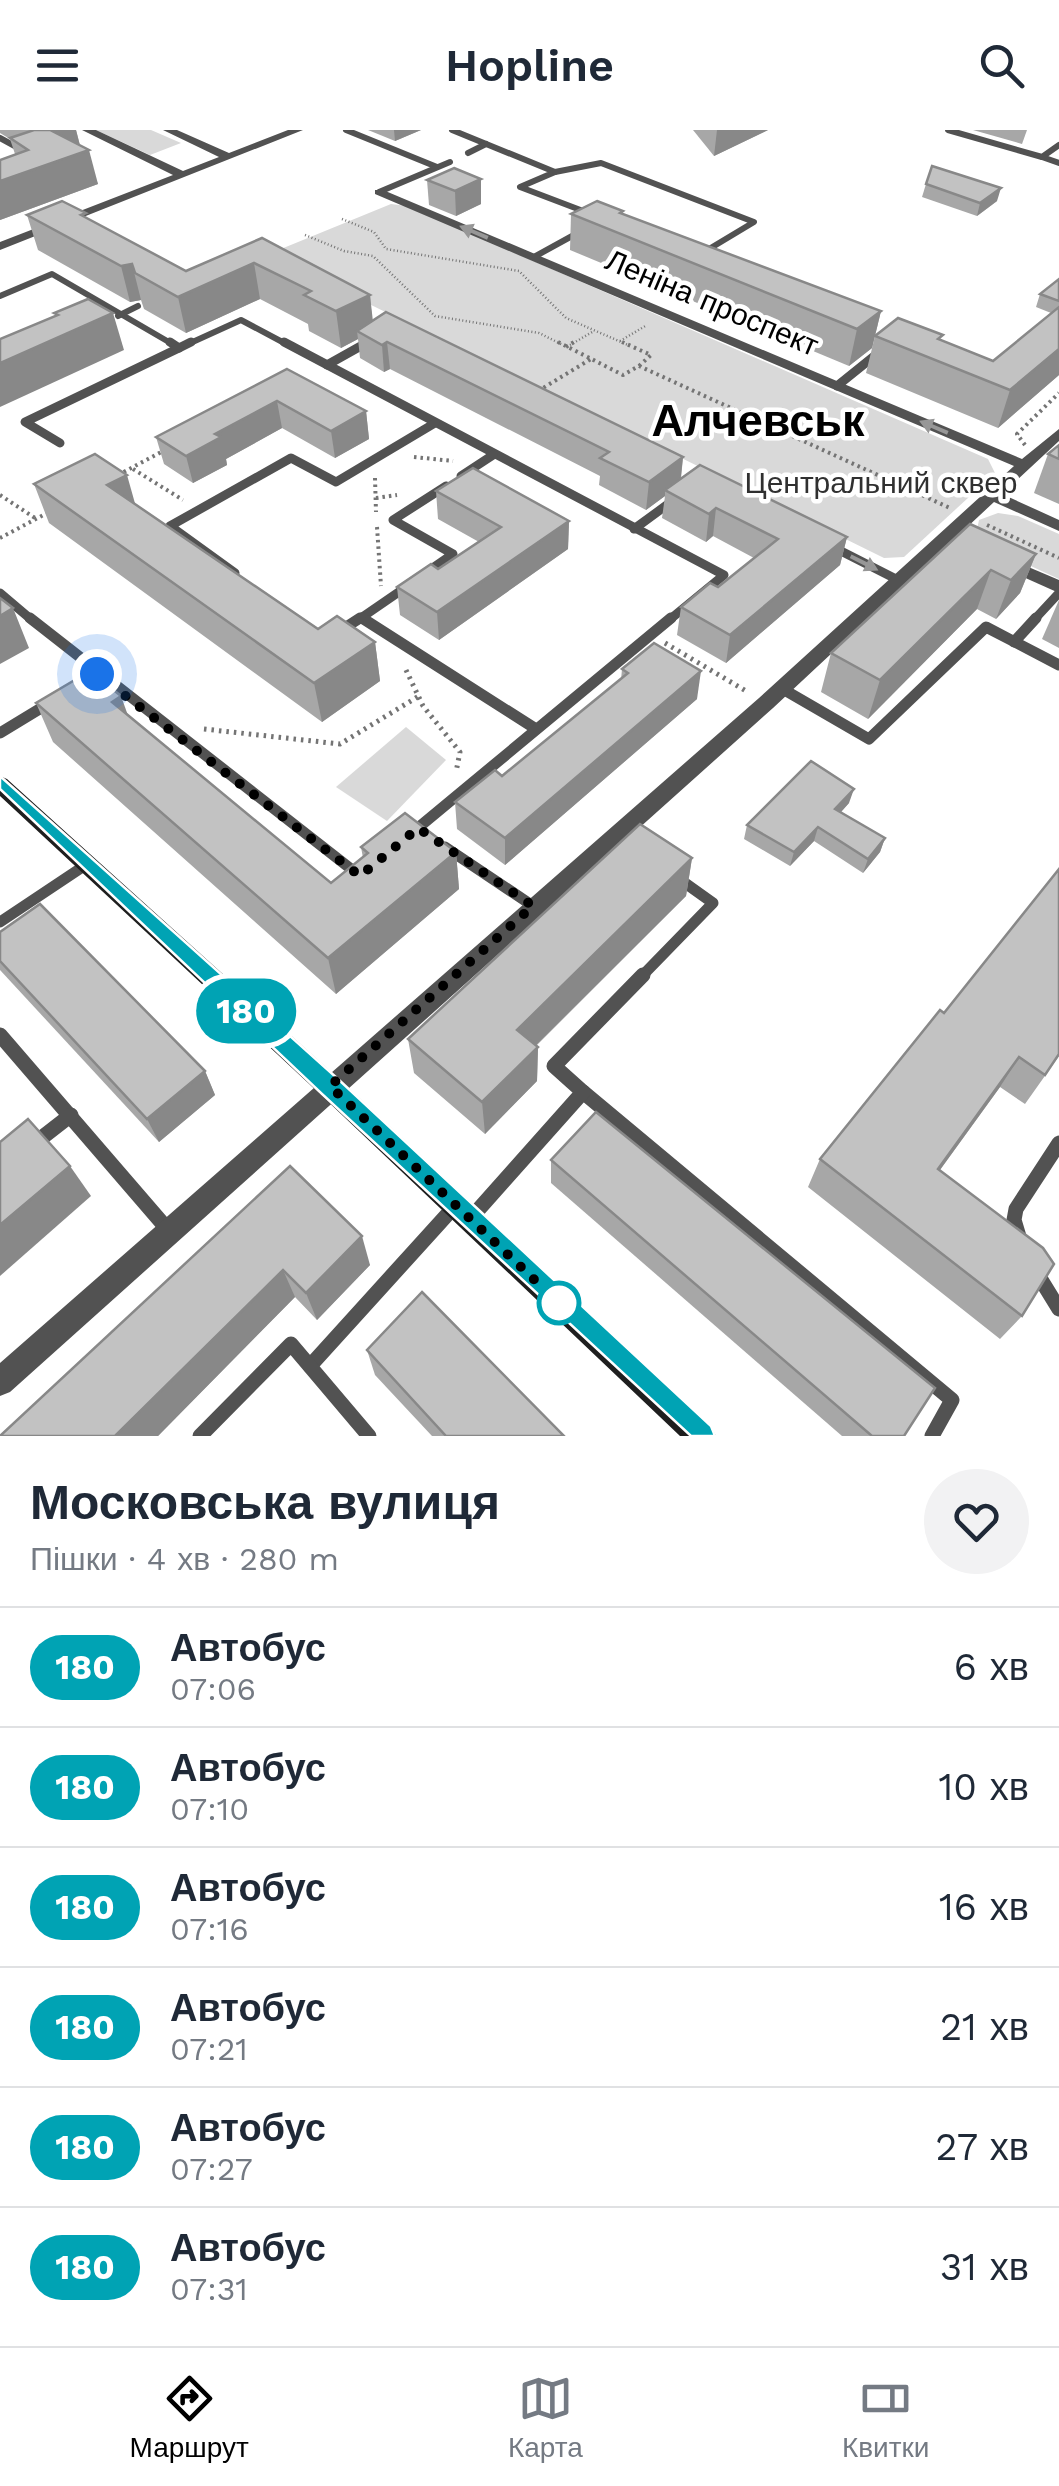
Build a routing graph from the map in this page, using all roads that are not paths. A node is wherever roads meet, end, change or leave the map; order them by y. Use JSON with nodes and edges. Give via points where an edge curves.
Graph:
{"nodes":[{"id":1,"x":88,"y":130,"type":"edge"},
{"id":2,"x":168,"y":130,"type":"edge"},
{"id":3,"x":298,"y":130,"type":"edge"},
{"id":4,"x":346,"y":130,"type":"edge"},
{"id":5,"x":452,"y":130,"type":"edge"},
{"id":6,"x":948,"y":130,"type":"edge"},
{"id":7,"x":0,"y":138,"type":"edge"},
{"id":8,"x":486,"y":144,"type":"junction"},
{"id":9,"x":1059,"y":145,"type":"edge"},
{"id":10,"x":468,"y":153,"type":"dead end"},
{"id":11,"x":35,"y":156,"type":"edge"},
{"id":12,"x":229,"y":157,"type":"junction"},
{"id":13,"x":1042,"y":157,"type":"junction"},
{"id":14,"x":450,"y":162,"type":"dead end"},
{"id":15,"x":1059,"y":163,"type":"edge"},
{"id":16,"x":437,"y":167,"type":"junction"},
{"id":17,"x":555,"y":172,"type":"junction"},
{"id":18,"x":182,"y":175,"type":"junction"},
{"id":19,"x":379,"y":192,"type":"joint"},
{"id":20,"x":64,"y":221,"type":"junction"},
{"id":21,"x":80,"y":230,"type":"edge"},
{"id":22,"x":0,"y":246,"type":"edge"},
{"id":23,"x":534,"y":257,"type":"junction"},
{"id":24,"x":714,"y":264,"type":"edge"},
{"id":25,"x":0,"y":296,"type":"edge"},
{"id":26,"x":138,"y":306,"type":"edge"},
{"id":27,"x":122,"y":314,"type":"junction"},
{"id":28,"x":104,"y":322,"type":"edge"},
{"id":29,"x":379,"y":337,"type":"edge"},
{"id":30,"x":179,"y":348,"type":"junction"},
{"id":31,"x":884,"y":349,"type":"edge"},
{"id":32,"x":328,"y":365,"type":"junction"},
{"id":33,"x":836,"y":386,"type":"junction"},
{"id":34,"x":435,"y":423,"type":"junction"},
{"id":35,"x":1059,"y":433,"type":"edge"},
{"id":36,"x":60,"y":443,"type":"dead end"},
{"id":37,"x":493,"y":455,"type":"junction"},
{"id":38,"x":1021,"y":460,"type":"junction"},
{"id":39,"x":687,"y":490,"type":"edge"},
{"id":40,"x":992,"y":496,"type":"junction"},
{"id":41,"x":1059,"y":526,"type":"edge"},
{"id":42,"x":634,"y":529,"type":"junction"},
{"id":43,"x":828,"y":544,"type":"edge"},
{"id":44,"x":995,"y":557,"type":"edge"},
{"id":45,"x":896,"y":579,"type":"junction"},
{"id":46,"x":249,"y":582,"type":"edge"},
{"id":47,"x":1059,"y":590,"type":"edge"},
{"id":48,"x":0,"y":593,"type":"edge"},
{"id":49,"x":361,"y":618,"type":"junction"},
{"id":50,"x":328,"y":639,"type":"edge"},
{"id":51,"x":1014,"y":642,"type":"junction"},
{"id":52,"x":1059,"y":665,"type":"edge"},
{"id":53,"x":97,"y":674,"type":"junction"},
{"id":54,"x":81,"y":684,"type":"edge"},
{"id":55,"x":65,"y":694,"type":"edge"},
{"id":56,"x":774,"y":696,"type":"junction"},
{"id":57,"x":536,"y":729,"type":"junction"},
{"id":58,"x":0,"y":733,"type":"edge"},
{"id":59,"x":0,"y":784,"type":"edge"},
{"id":60,"x":418,"y":828,"type":"junction"},
{"id":61,"x":404,"y":840,"type":"edge"},
{"id":62,"x":87,"y":864,"type":"junction"},
{"id":63,"x":374,"y":864,"type":"edge"},
{"id":64,"x":665,"y":868,"type":"edge"},
{"id":65,"x":533,"y":906,"type":"junction"},
{"id":66,"x":0,"y":922,"type":"edge"},
{"id":67,"x":0,"y":1035,"type":"edge"},
{"id":68,"x":330,"y":1086,"type":"junction"},
{"id":69,"x":583,"y":1092,"type":"junction"},
{"id":70,"x":71,"y":1115,"type":"junction"},
{"id":71,"x":1059,"y":1143,"type":"edge"},
{"id":72,"x":28,"y":1149,"type":"edge"},
{"id":73,"x":463,"y":1212,"type":"junction"},
{"id":74,"x":168,"y":1231,"type":"junction"},
{"id":75,"x":1059,"y":1308,"type":"edge"},
{"id":76,"x":310,"y":1366,"type":"junction"},
{"id":77,"x":0,"y":1382,"type":"edge"},
{"id":78,"x":200,"y":1436,"type":"edge"},
{"id":79,"x":369,"y":1436,"type":"edge"},
{"id":80,"x":701,"y":1436,"type":"edge"},
{"id":81,"x":932,"y":1436,"type":"edge"}],
"edges":[{"from":1,"to":18,"type":"street"},
{"from":2,"to":12,"type":"street"},
{"from":3,"to":12,"type":"street"},
{"from":4,"to":16,"type":"lane"},
{"from":5,"to":8,"type":"lane"},
{"from":6,"to":13,"type":"lane"},
{"from":7,"to":11,"type":"lane"},
{"from":8,"to":10,"type":"lane"},
{"from":8,"to":17,"type":"lane"},
{"from":9,"to":13,"type":"lane"},
{"from":12,"to":18,"type":"street"},
{"from":13,"to":15,"type":"lane"},
{"from":14,"to":16,"type":"lane"},
{"from":16,"to":19,"type":"lane"},
{"from":17,"to":23,"type":"lane","via":[[520,187],[604,218]]},
{"from":17,"to":24,"type":"lane","via":[[601,163],[754,222],[696,256]]},
{"from":18,"to":20,"type":"street"},
{"from":23,"to":19,"type":"street","name":"Леніна проспект","one_way":true},
{"from":20,"to":21,"type":"lane"},
{"from":20,"to":22,"type":"street"},
{"from":23,"to":33,"type":"street","name":"Леніна проспект"},
{"from":25,"to":27,"type":"lane","via":[[52,274]]},
{"from":26,"to":27,"type":"lane"},
{"from":27,"to":28,"type":"lane"},
{"from":27,"to":30,"type":"lane"},
{"from":29,"to":32,"type":"lane"},
{"from":30,"to":32,"type":"lane","via":[[241,320]]},
{"from":30,"to":36,"type":"lane","via":[[25,422]]},
{"from":31,"to":33,"type":"lane"},
{"from":32,"to":34,"type":"lane"},
{"from":38,"to":33,"type":"street","name":"Леніна проспект","one_way":true},
{"from":34,"to":37,"type":"lane"},
{"from":34,"to":46,"type":"lane","via":[[336,482],[291,458],[170,526]]},
{"from":35,"to":38,"type":"street"},
{"from":37,"to":42,"type":"lane"},
{"from":37,"to":49,"type":"lane","via":[[394,520],[453,554]]},
{"from":38,"to":40,"type":"street"},
{"from":39,"to":42,"type":"lane"},
{"from":40,"to":41,"type":"street"},
{"from":40,"to":45,"type":"street","via":[[955,538]]},
{"from":42,"to":57,"type":"lane","via":[[724,575]]},
{"from":43,"to":45,"type":"lane","one_way":true},
{"from":44,"to":47,"type":"street"},
{"from":45,"to":56,"type":"street"},
{"from":47,"to":51,"type":"lane"},
{"from":48,"to":53,"type":"lane"},
{"from":49,"to":50,"type":"lane"},
{"from":49,"to":57,"type":"lane"},
{"from":51,"to":52,"type":"lane"},
{"from":51,"to":56,"type":"lane","via":[[986,627],[869,740]]},
{"from":53,"to":54,"type":"lane"},
{"from":53,"to":63,"type":"lane","via":[[360,876]]},
{"from":55,"to":58,"type":"lane"},
{"from":56,"to":65,"type":"street","via":[[625,840]]},
{"from":57,"to":60,"type":"lane"},
{"from":59,"to":62,"type":"street"},
{"from":60,"to":61,"type":"lane"},
{"from":60,"to":65,"type":"lane"},
{"from":62,"to":66,"type":"lane"},
{"from":62,"to":68,"type":"street"},
{"from":64,"to":69,"type":"lane","via":[[713,902],[554,1066]]},
{"from":65,"to":68,"type":"street"},
{"from":67,"to":70,"type":"lane"},
{"from":68,"to":73,"type":"street"},
{"from":68,"to":74,"type":"street"},
{"from":69,"to":73,"type":"lane"},
{"from":69,"to":81,"type":"lane","via":[[952,1400]]},
{"from":70,"to":72,"type":"lane"},
{"from":70,"to":74,"type":"lane"},
{"from":71,"to":75,"type":"lane","via":[[1014,1220]]},
{"from":73,"to":76,"type":"lane"},
{"from":73,"to":80,"type":"street"},
{"from":74,"to":77,"type":"street"},
{"from":76,"to":78,"type":"lane","via":[[291,1344]]},
{"from":76,"to":79,"type":"lane"}]}
